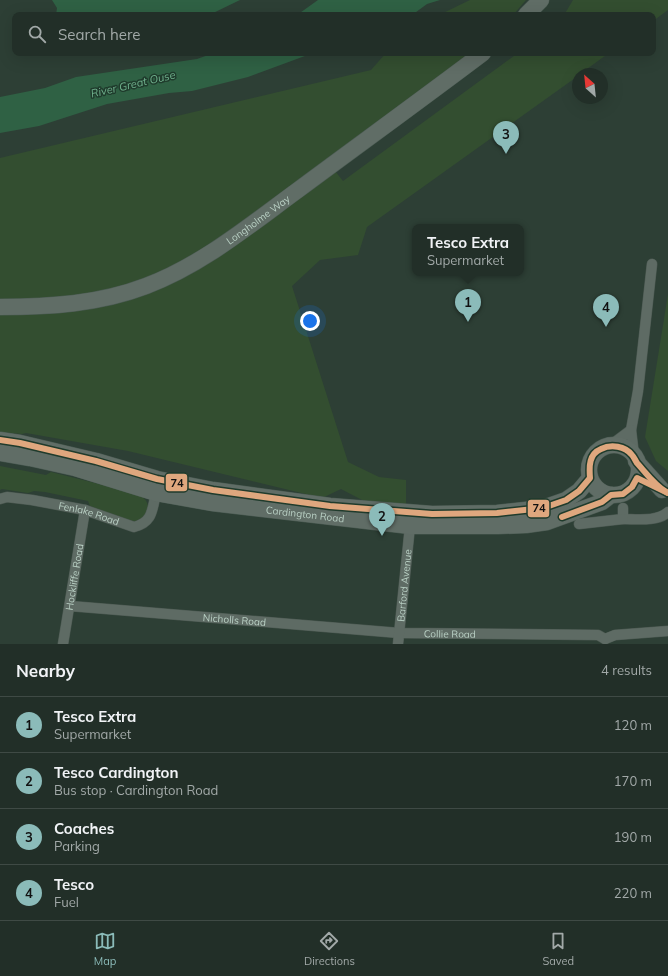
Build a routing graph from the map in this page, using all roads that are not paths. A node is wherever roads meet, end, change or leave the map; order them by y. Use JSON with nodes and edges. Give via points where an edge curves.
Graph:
{"nodes":[{"id":1,"x":479,"y":56,"type":"edge"},
{"id":2,"x":652,"y":264,"type":"dead end"},
{"id":3,"x":0,"y":307,"type":"edge"},
{"id":4,"x":631,"y":430,"type":"junction"},
{"id":5,"x":0,"y":440,"type":"edge"},
{"id":6,"x":611,"y":445,"type":"junction"},
{"id":7,"x":0,"y":453,"type":"edge"},
{"id":8,"x":635,"y":458,"type":"junction"},
{"id":9,"x":590,"y":478,"type":"junction"},
{"id":10,"x":638,"y":478,"type":"junction"},
{"id":11,"x":665,"y":491,"type":"edge"},
{"id":12,"x":156,"y":493,"type":"junction"},
{"id":13,"x":611,"y":495,"type":"junction"},
{"id":14,"x":0,"y":499,"type":"edge"},
{"id":15,"x":623,"y":508,"type":"dead end"},
{"id":16,"x":85,"y":510,"type":"junction"},
{"id":17,"x":668,"y":512,"type":"edge"},
{"id":18,"x":623,"y":519,"type":"junction"},
{"id":19,"x":579,"y":524,"type":"dead end"},
{"id":20,"x":410,"y":526,"type":"junction"},
{"id":21,"x":70,"y":606,"type":"junction"},
{"id":22,"x":668,"y":631,"type":"edge"},
{"id":23,"x":399,"y":633,"type":"junction"},
{"id":24,"x":498,"y":640,"type":"edge"},
{"id":25,"x":605,"y":642,"type":"edge"},
{"id":26,"x":63,"y":644,"type":"edge"},
{"id":27,"x":398,"y":644,"type":"edge"}],
"edges":[{"from":1,"to":3,"type":"main road","name":"Longholme Way","via":[[229,240],[178,271],[146,286],[96,300],[59,305]]},
{"from":2,"to":4,"type":"street","via":[[638,391]]},
{"from":4,"to":6,"type":"street"},
{"from":4,"to":8,"type":"street"},
{"from":5,"to":9,"type":"main road","name":"Cardington Road","via":[[96,461],[157,479],[213,490],[330,506],[432,514],[497,513],[543,508],[566,500],[579,491]]},
{"from":6,"to":8,"type":"main road","via":[[624,447]]},
{"from":6,"to":9,"type":"main road","via":[[600,450],[590,461]]},
{"from":7,"to":12,"type":"main road","name":"Cardington Road","via":[[75,468]]},
{"from":8,"to":10,"type":"main road","via":[[639,468]]},
{"from":8,"to":11,"type":"main road"},
{"from":9,"to":13,"type":"main road","via":[[602,492]]},
{"from":10,"to":11,"type":"main road"},
{"from":10,"to":13,"type":"main road","via":[[632,488],[623,494]]},
{"from":12,"to":16,"type":"street","name":"Fenlake Road","via":[[148,520],[134,527]]},
{"from":12,"to":20,"type":"main road","name":"Cardington Road","via":[[212,504]]},
{"from":13,"to":20,"type":"main road","name":"Cardington Road","via":[[602,502],[546,522],[498,526]]},
{"from":14,"to":16,"type":"street","name":"Fenlake Road","via":[[7,497],[32,500]]},
{"from":15,"to":18,"type":"street"},
{"from":16,"to":21,"type":"street","name":"Hockliffe Road"},
{"from":17,"to":18,"type":"street","via":[[663,516],[645,519]]},
{"from":18,"to":19,"type":"street"},
{"from":20,"to":23,"type":"street","name":"Barford Avenue"},
{"from":21,"to":23,"type":"street","name":"Nicholls Road"},
{"from":21,"to":26,"type":"street","name":"Hockliffe Road"},
{"from":22,"to":25,"type":"street","name":"Collie Road","via":[[615,635]]},
{"from":23,"to":24,"type":"street","name":"Collie Road"},
{"from":23,"to":27,"type":"street","name":"Barford Avenue"},
{"from":24,"to":25,"type":"street","name":"Collie Road","via":[[598,635]]}]}
